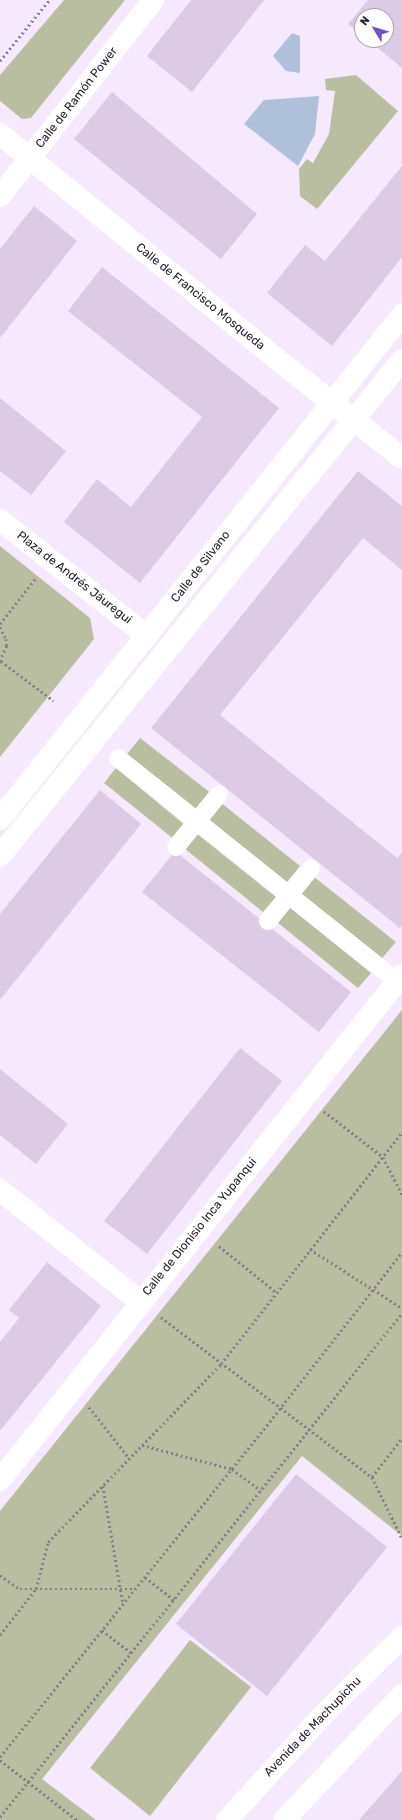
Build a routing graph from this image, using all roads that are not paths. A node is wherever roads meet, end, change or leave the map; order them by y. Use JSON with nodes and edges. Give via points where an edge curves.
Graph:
{"nodes":[{"id":1,"x":153,"y":0,"type":"edge"},
{"id":2,"x":0,"y":134,"type":"edge"},
{"id":3,"x":31,"y":158,"type":"junction"},
{"id":4,"x":0,"y":196,"type":"edge"},
{"id":5,"x":402,"y":315,"type":"edge"},
{"id":6,"x":402,"y":360,"type":"edge"},
{"id":7,"x":333,"y":402,"type":"junction"},
{"id":8,"x":353,"y":420,"type":"junction"},
{"id":9,"x":402,"y":458,"type":"edge"},
{"id":10,"x":0,"y":520,"type":"edge"},
{"id":11,"x":147,"y":636,"type":"junction"},
{"id":12,"x":118,"y":758,"type":"dead end"},
{"id":13,"x":219,"y":794,"type":"dead end"},
{"id":14,"x":2,"y":814,"type":"edge"},
{"id":15,"x":197,"y":821,"type":"junction"},
{"id":16,"x":23,"y":828,"type":"junction"},
{"id":17,"x":176,"y":847,"type":"dead end"},
{"id":18,"x":0,"y":856,"type":"edge"},
{"id":19,"x":311,"y":868,"type":"dead end"},
{"id":20,"x":289,"y":895,"type":"junction"},
{"id":21,"x":268,"y":922,"type":"dead end"},
{"id":22,"x":394,"y":974,"type":"edge"},
{"id":23,"x":0,"y":1190,"type":"edge"},
{"id":24,"x":140,"y":1302,"type":"junction"},
{"id":25,"x":0,"y":1480,"type":"edge"},
{"id":26,"x":402,"y":1637,"type":"edge"},
{"id":27,"x":402,"y":1695,"type":"edge"},
{"id":28,"x":227,"y":1820,"type":"edge"},
{"id":29,"x":284,"y":1820,"type":"edge"}],
"edges":[{"from":1,"to":3,"type":"street","name":"Calle de Ramón Power"},
{"from":2,"to":3,"type":"street","name":"Calle de Francisco Mosqueda"},
{"from":3,"to":4,"type":"street","name":"Calle de Ramón Power"},
{"from":3,"to":7,"type":"street","name":"Calle de Francisco Mosqueda"},
{"from":5,"to":7,"type":"street","name":"Calle de Silvano"},
{"from":6,"to":8,"type":"street"},
{"from":7,"to":8,"type":"street","name":"Calle de Francisco Mosqueda"},
{"from":7,"to":11,"type":"street","name":"Calle de Silvano"},
{"from":8,"to":9,"type":"street","name":"Calle de Francisco Mosqueda"},
{"from":8,"to":16,"type":"street"},
{"from":10,"to":11,"type":"street","name":"Plaza de Andrés Jáuregui"},
{"from":11,"to":14,"type":"street","name":"Calle de Silvano"},
{"from":12,"to":15,"type":"street"},
{"from":13,"to":15,"type":"street"},
{"from":14,"to":16,"type":"street"},
{"from":15,"to":17,"type":"street"},
{"from":15,"to":20,"type":"street"},
{"from":16,"to":18,"type":"street"},
{"from":19,"to":20,"type":"street"},
{"from":20,"to":21,"type":"street"},
{"from":20,"to":22,"type":"street"},
{"from":22,"to":24,"type":"street","name":"Calle de Dionisio Inca Yupanqui"},
{"from":23,"to":24,"type":"street"},
{"from":24,"to":25,"type":"street","name":"Calle de Dionisio Inca Yupanqui"},
{"from":26,"to":28,"type":"street","name":"Avenida de Machupichu","via":[[320,1717]]},
{"from":27,"to":29,"type":"street"}]}
